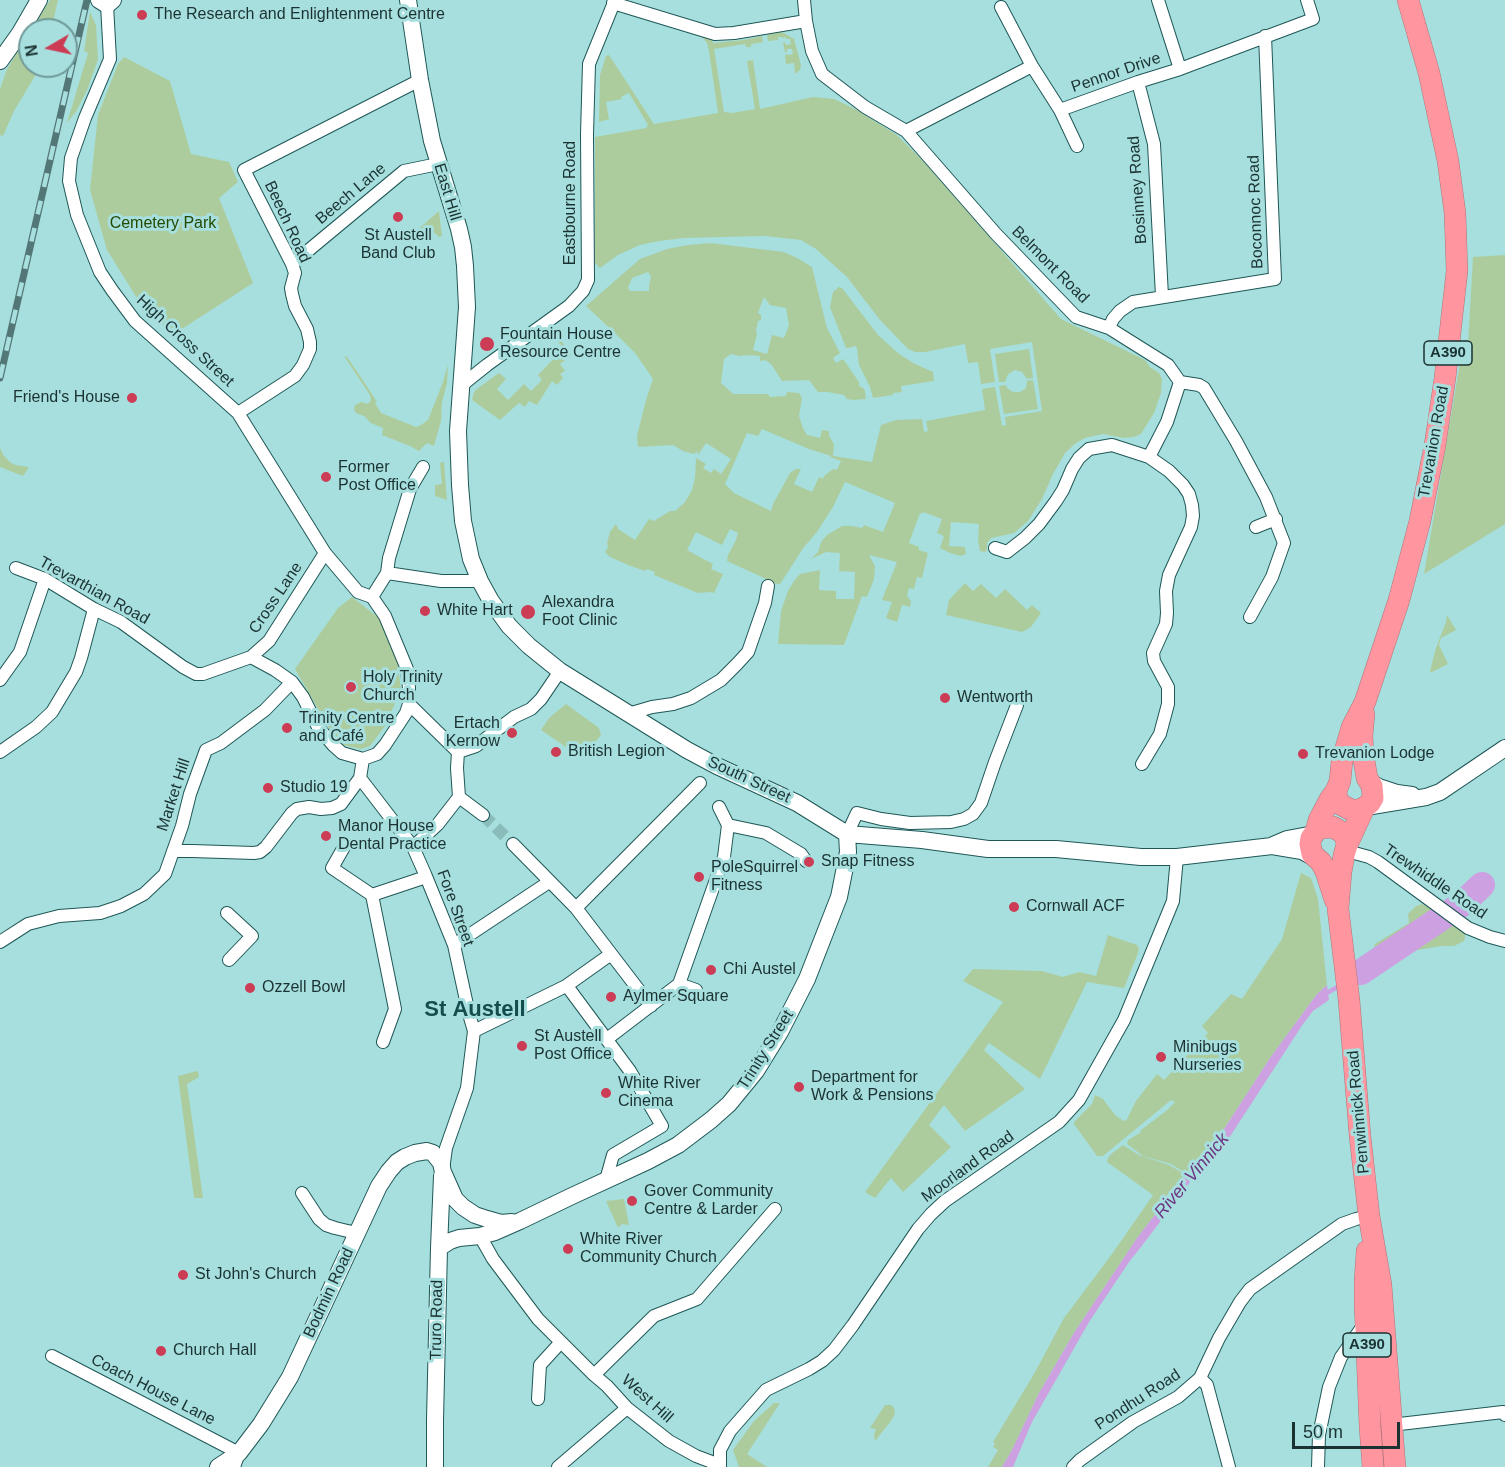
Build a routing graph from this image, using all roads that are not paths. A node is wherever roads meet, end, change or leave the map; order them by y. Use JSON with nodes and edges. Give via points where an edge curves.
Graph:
{"nodes":[{"id":1,"x":39,"y":0,"type":"edge"},
{"id":2,"x":408,"y":0,"type":"edge"},
{"id":3,"x":804,"y":0,"type":"edge"},
{"id":4,"x":1158,"y":0,"type":"edge"},
{"id":5,"x":1307,"y":0,"type":"edge"},
{"id":6,"x":1408,"y":0,"type":"edge"},
{"id":7,"x":106,"y":2,"type":"edge"},
{"id":8,"x":614,"y":2,"type":"edge"},
{"id":9,"x":1001,"y":7,"type":"dead end"},
{"id":10,"x":806,"y":21,"type":"junction"},
{"id":11,"x":1265,"y":36,"type":"junction"},
{"id":12,"x":0,"y":62,"type":"edge"},
{"id":13,"x":1032,"y":66,"type":"junction"},
{"id":14,"x":1180,"y":69,"type":"junction"},
{"id":15,"x":420,"y":80,"type":"junction"},
{"id":16,"x":1138,"y":82,"type":"junction"},
{"id":17,"x":1060,"y":110,"type":"junction"},
{"id":18,"x":906,"y":131,"type":"junction"},
{"id":19,"x":1077,"y":146,"type":"dead end"},
{"id":20,"x":438,"y":164,"type":"junction"},
{"id":21,"x":292,"y":264,"type":"junction"},
{"id":22,"x":1162,"y":296,"type":"junction"},
{"id":23,"x":1109,"y":328,"type":"junction"},
{"id":24,"x":1180,"y":382,"type":"junction"},
{"id":25,"x":462,"y":386,"type":"junction"},
{"id":26,"x":238,"y":413,"type":"junction"},
{"id":27,"x":1149,"y":457,"type":"junction"},
{"id":28,"x":423,"y":467,"type":"dead end"},
{"id":29,"x":1276,"y":519,"type":"junction"},
{"id":30,"x":1256,"y":527,"type":"dead end"},
{"id":31,"x":325,"y":553,"type":"junction"},
{"id":32,"x":1004,"y":554,"type":"dead end"},
{"id":33,"x":16,"y":568,"type":"dead end"},
{"id":34,"x":387,"y":573,"type":"junction"},
{"id":35,"x":45,"y":579,"type":"junction"},
{"id":36,"x":480,"y":581,"type":"junction"},
{"id":37,"x":768,"y":586,"type":"dead end"},
{"id":38,"x":372,"y":597,"type":"junction"},
{"id":39,"x":94,"y":609,"type":"junction"},
{"id":40,"x":1250,"y":617,"type":"dead end"},
{"id":41,"x":251,"y":657,"type":"junction"},
{"id":42,"x":561,"y":671,"type":"junction"},
{"id":43,"x":0,"y":680,"type":"edge"},
{"id":44,"x":292,"y":682,"type":"junction"},
{"id":45,"x":1365,"y":702,"type":"junction"},
{"id":46,"x":409,"y":704,"type":"junction"},
{"id":47,"x":1017,"y":705,"type":"dead end"},
{"id":48,"x":628,"y":714,"type":"junction"},
{"id":49,"x":1505,"y":748,"type":"edge"},
{"id":50,"x":0,"y":752,"type":"edge"},
{"id":51,"x":458,"y":752,"type":"junction"},
{"id":52,"x":363,"y":759,"type":"junction"},
{"id":53,"x":1142,"y":765,"type":"dead end"},
{"id":54,"x":360,"y":778,"type":"junction"},
{"id":55,"x":1369,"y":780,"type":"junction"},
{"id":56,"x":700,"y":783,"type":"dead end"},
{"id":57,"x":1338,"y":786,"type":"junction"},
{"id":58,"x":459,"y":797,"type":"junction"},
{"id":59,"x":1426,"y":797,"type":"junction"},
{"id":60,"x":722,"y":808,"type":"dead end"},
{"id":61,"x":1365,"y":808,"type":"junction"},
{"id":62,"x":483,"y":815,"type":"tunnel mouth"},
{"id":63,"x":728,"y":825,"type":"junction"},
{"id":64,"x":1315,"y":832,"type":"junction"},
{"id":65,"x":847,"y":834,"type":"junction"},
{"id":66,"x":513,"y":844,"type":"tunnel mouth"},
{"id":67,"x":1272,"y":846,"type":"junction"},
{"id":68,"x":344,"y":847,"type":"dead end"},
{"id":69,"x":413,"y":847,"type":"junction"},
{"id":70,"x":1346,"y":850,"type":"junction"},
{"id":71,"x":173,"y":851,"type":"junction"},
{"id":72,"x":1177,"y":857,"type":"junction"},
{"id":73,"x":1318,"y":860,"type":"junction"},
{"id":74,"x":806,"y":861,"type":"dead end"},
{"id":75,"x":426,"y":877,"type":"junction"},
{"id":76,"x":549,"y":882,"type":"junction"},
{"id":77,"x":372,"y":894,"type":"junction"},
{"id":78,"x":576,"y":908,"type":"junction"},
{"id":79,"x":1338,"y":909,"type":"junction"},
{"id":80,"x":227,"y":913,"type":"dead end"},
{"id":81,"x":1505,"y":941,"type":"edge"},
{"id":82,"x":0,"y":942,"type":"edge"},
{"id":83,"x":454,"y":945,"type":"junction"},
{"id":84,"x":611,"y":954,"type":"junction"},
{"id":85,"x":229,"y":960,"type":"dead end"},
{"id":86,"x":680,"y":984,"type":"junction"},
{"id":87,"x":567,"y":986,"type":"junction"},
{"id":88,"x":696,"y":990,"type":"dead end"},
{"id":89,"x":651,"y":1005,"type":"junction"},
{"id":90,"x":474,"y":1031,"type":"junction"},
{"id":91,"x":607,"y":1039,"type":"junction"},
{"id":92,"x":383,"y":1042,"type":"dead end"},
{"id":93,"x":443,"y":1172,"type":"junction"},
{"id":94,"x":606,"y":1180,"type":"junction"},
{"id":95,"x":302,"y":1194,"type":"dead end"},
{"id":96,"x":775,"y":1209,"type":"dead end"},
{"id":97,"x":1369,"y":1220,"type":"junction"},
{"id":98,"x":520,"y":1221,"type":"junction"},
{"id":99,"x":356,"y":1233,"type":"junction"},
{"id":100,"x":480,"y":1236,"type":"junction"},
{"id":101,"x":439,"y":1248,"type":"junction"},
{"id":102,"x":1366,"y":1323,"type":"junction"},
{"id":103,"x":561,"y":1342,"type":"junction"},
{"id":104,"x":52,"y":1356,"type":"dead end"},
{"id":105,"x":594,"y":1376,"type":"junction"},
{"id":106,"x":1200,"y":1378,"type":"junction"},
{"id":107,"x":538,"y":1399,"type":"dead end"},
{"id":108,"x":627,"y":1408,"type":"junction"},
{"id":109,"x":1505,"y":1415,"type":"edge"},
{"id":110,"x":1380,"y":1426,"type":"junction"},
{"id":111,"x":236,"y":1460,"type":"edge"},
{"id":112,"x":720,"y":1466,"type":"edge"},
{"id":113,"x":218,"y":1467,"type":"edge"},
{"id":114,"x":435,"y":1467,"type":"edge"},
{"id":115,"x":558,"y":1467,"type":"edge"},
{"id":116,"x":1073,"y":1467,"type":"edge"},
{"id":117,"x":1229,"y":1467,"type":"edge"},
{"id":118,"x":1318,"y":1467,"type":"edge"},
{"id":119,"x":1373,"y":1467,"type":"edge"},
{"id":120,"x":1381,"y":1467,"type":"edge"},
{"id":121,"x":1395,"y":1467,"type":"edge"}],
"edges":[{"from":1,"to":12,"type":"street"},
{"from":2,"to":15,"type":"street","name":"East Hill"},
{"from":3,"to":10,"type":"street","name":"Belmont Road"},
{"from":4,"to":14,"type":"street"},
{"from":5,"to":11,"type":"street","name":"Pennor Drive","via":[[1313,19]]},
{"from":6,"to":45,"type":"highway","name":"Trevanion Road","number":"A390","via":[[1430,73],[1448,161],[1457,272],[1445,378],[1420,521]]},
{"from":7,"to":26,"type":"street","name":"High Cross Street","via":[[110,59],[71,158],[69,181],[77,215],[100,272],[135,321]]},
{"from":8,"to":10,"type":"street","via":[[715,34]]},
{"from":8,"to":25,"type":"street","name":"Eastbourne Road","via":[[589,64],[588,280],[584,291],[570,306]]},
{"from":9,"to":13,"type":"street","name":"Pennor Drive"},
{"from":10,"to":18,"type":"street","name":"Belmont Road","via":[[822,74],[865,107]]},
{"from":11,"to":14,"type":"street","name":"Pennor Drive"},
{"from":11,"to":22,"type":"street","name":"Boconnoc Road","via":[[1275,279]]},
{"from":13,"to":17,"type":"street","name":"Pennor Drive"},
{"from":13,"to":18,"type":"street"},
{"from":14,"to":16,"type":"street","name":"Pennor Drive"},
{"from":15,"to":20,"type":"street","name":"East Hill"},
{"from":15,"to":21,"type":"street","name":"Beech Road","via":[[244,170]]},
{"from":16,"to":17,"type":"street","name":"Pennor Drive"},
{"from":16,"to":22,"type":"street","name":"Bosinney Road","via":[[1154,144]]},
{"from":17,"to":19,"type":"street"},
{"from":18,"to":23,"type":"street","name":"Belmont Road","via":[[996,234],[1076,317]]},
{"from":20,"to":21,"type":"street","name":"Beech Lane","via":[[404,171]]},
{"from":20,"to":25,"type":"street","name":"East Hill","via":[[463,247],[467,307]]},
{"from":21,"to":26,"type":"street","name":"Beech Road","via":[[292,294],[307,329],[310,349],[295,376]]},
{"from":22,"to":23,"type":"street","name":"Boconnoc Road","via":[[1126,305]]},
{"from":23,"to":24,"type":"street","name":"Belmont Road","via":[[1168,365]]},
{"from":24,"to":27,"type":"street","via":[[1167,422]]},
{"from":24,"to":29,"type":"street","name":"Belmont Road","via":[[1204,388]]},
{"from":25,"to":36,"type":"street","name":"South Street","via":[[458,431],[463,521]]},
{"from":26,"to":31,"type":"street","name":"High Cross Street"},
{"from":27,"to":32,"type":"street","via":[[1112,445],[1089,449],[1079,458],[1039,524]]},
{"from":27,"to":53,"type":"street","via":[[1183,485],[1193,516],[1169,575],[1166,624],[1153,653],[1168,687],[1168,705],[1160,734]]},
{"from":28,"to":34,"type":"street","via":[[410,489]]},
{"from":29,"to":30,"type":"street"},
{"from":29,"to":40,"type":"street","name":"Belmont Road","via":[[1284,543],[1272,577]]},
{"from":31,"to":38,"type":"street","name":"High Cross Street","via":[[358,592]]},
{"from":31,"to":41,"type":"street","name":"Cross Lane","via":[[269,641]]},
{"from":33,"to":35,"type":"street","name":"Trevarthian Road"},
{"from":34,"to":36,"type":"street","via":[[441,581]]},
{"from":34,"to":38,"type":"street"},
{"from":35,"to":39,"type":"street","name":"Trevarthian Road"},
{"from":35,"to":43,"type":"street","via":[[20,652]]},
{"from":36,"to":42,"type":"street","name":"South Street","via":[[509,626]]},
{"from":37,"to":48,"type":"street","via":[[748,652],[721,680],[691,698]]},
{"from":38,"to":46,"type":"street","via":[[385,616],[406,669]]},
{"from":39,"to":41,"type":"street","name":"Trevarthian Road","via":[[121,622],[196,674]]},
{"from":39,"to":50,"type":"street","via":[[79,665],[52,712]]},
{"from":41,"to":44,"type":"street"},
{"from":42,"to":48,"type":"street","name":"South Street"},
{"from":42,"to":51,"type":"street","via":[[531,709],[476,746]]},
{"from":44,"to":52,"type":"street","via":[[333,745],[342,753]]},
{"from":44,"to":71,"type":"street","name":"Market Hill","via":[[265,710],[206,750]]},
{"from":45,"to":55,"type":"highway","number":"A390","via":[[1362,745]]},
{"from":45,"to":57,"type":"highway","number":"A390","via":[[1352,726]]},
{"from":46,"to":51,"type":"street"},
{"from":46,"to":52,"type":"street","via":[[385,745],[377,754]]},
{"from":47,"to":65,"type":"street","via":[[981,803],[973,814],[951,822],[910,823],[856,813]]},
{"from":48,"to":65,"type":"street","name":"South Street","via":[[687,750],[797,803]]},
{"from":49,"to":59,"type":"street","via":[[1440,792]]},
{"from":51,"to":58,"type":"street"},
{"from":52,"to":54,"type":"street"},
{"from":54,"to":69,"type":"street","name":"Fore Street"},
{"from":54,"to":71,"type":"street","via":[[341,804],[297,809],[260,852]]},
{"from":55,"to":57,"type":"highway","via":[[1350,774]]},
{"from":55,"to":59,"type":"street","via":[[1397,793]]},
{"from":55,"to":61,"type":"highway","via":[[1373,798]]},
{"from":56,"to":78,"type":"street"},
{"from":57,"to":61,"type":"highway","via":[[1340,804],[1351,810]]},
{"from":57,"to":64,"type":"highway","number":"A390"},
{"from":58,"to":62,"type":"street"},
{"from":58,"to":69,"type":"street"},
{"from":59,"to":61,"type":"street"},
{"from":60,"to":63,"type":"street"},
{"from":61,"to":70,"type":"highway","number":"A390"},
{"from":63,"to":74,"type":"street","via":[[766,833]]},
{"from":63,"to":86,"type":"street","via":[[724,858]]},
{"from":64,"to":67,"type":"street","name":"South Street"},
{"from":64,"to":70,"type":"highway","via":[[1327,826],[1339,829],[1346,839]]},
{"from":64,"to":73,"type":"highway","via":[[1310,844]]},
{"from":65,"to":72,"type":"street","name":"South Street","via":[[988,849]]},
{"from":65,"to":94,"type":"street","name":"Trinity Street","via":[[848,852],[839,897],[794,1007],[756,1071],[729,1104],[678,1145]]},
{"from":66,"to":76,"type":"street"},
{"from":67,"to":72,"type":"street","name":"South Street"},
{"from":67,"to":73,"type":"street","name":"South Street","via":[[1302,851]]},
{"from":68,"to":77,"type":"street","via":[[328,865]]},
{"from":69,"to":75,"type":"street","name":"Fore Street"},
{"from":70,"to":73,"type":"highway","via":[[1334,863]]},
{"from":70,"to":79,"type":"highway","number":"A390"},
{"from":70,"to":81,"type":"street","name":"Trewhiddle Road","via":[[1378,862],[1468,928]]},
{"from":71,"to":82,"type":"street","name":"Market Hill","via":[[165,874],[144,894],[100,913],[59,916],[28,924]]},
{"from":72,"to":112,"type":"street","name":"Moorland Road","via":[[1173,901],[1124,1020],[1079,1100],[1059,1122],[931,1214],[834,1350],[809,1369],[766,1390],[730,1431],[720,1450]]},
{"from":73,"to":79,"type":"highway","number":"A390"},
{"from":75,"to":77,"type":"street"},
{"from":75,"to":83,"type":"street","name":"Fore Street"},
{"from":76,"to":78,"type":"street"},
{"from":76,"to":83,"type":"street"},
{"from":77,"to":92,"type":"street","via":[[395,1009]]},
{"from":78,"to":84,"type":"street"},
{"from":79,"to":97,"type":"highway","name":"Penwinnick Road","number":"A390"},
{"from":80,"to":85,"type":"street","via":[[252,936]]},
{"from":83,"to":90,"type":"street","name":"Fore Street"},
{"from":84,"to":87,"type":"street"},
{"from":84,"to":89,"type":"street"},
{"from":86,"to":88,"type":"street"},
{"from":86,"to":89,"type":"street"},
{"from":87,"to":90,"type":"street"},
{"from":87,"to":91,"type":"street"},
{"from":89,"to":91,"type":"street"},
{"from":90,"to":93,"type":"street","name":"Fore Street","via":[[467,1088],[446,1148]]},
{"from":91,"to":94,"type":"street","via":[[662,1126],[613,1155]]},
{"from":93,"to":98,"type":"street","name":"Trinity Street","via":[[455,1199],[475,1215],[501,1223]]},
{"from":93,"to":99,"type":"street","name":"Bodmin Road","via":[[437,1157],[427,1151],[397,1162],[379,1186]]},
{"from":93,"to":101,"type":"street","name":"Truro Road"},
{"from":94,"to":98,"type":"street","name":"Trinity Street"},
{"from":95,"to":99,"type":"street","via":[[326,1225]]},
{"from":96,"to":105,"type":"street","via":[[697,1299],[654,1316]]},
{"from":97,"to":102,"type":"highway","name":"Penwinnick Road","number":"A390"},
{"from":97,"to":106,"type":"street","name":"Pondhu Road","via":[[1356,1218],[1342,1224],[1250,1289],[1219,1338]]},
{"from":97,"to":110,"type":"highway","name":"Penwinnick Road","number":"A390","via":[[1381,1285]]},
{"from":98,"to":100,"type":"street","name":"Trinity Street"},
{"from":99,"to":111,"type":"street","name":"Bodmin Road","via":[[290,1377]]},
{"from":100,"to":101,"type":"street","name":"Trinity Street","via":[[459,1238]]},
{"from":100,"to":103,"type":"street","name":"West Hill","via":[[533,1312]]},
{"from":101,"to":114,"type":"street","name":"Truro Road"},
{"from":102,"to":110,"type":"highway","name":"Penwinnick Road","number":"A390"},
{"from":102,"to":118,"type":"street","via":[[1341,1357],[1329,1387],[1319,1435]]},
{"from":103,"to":105,"type":"street","name":"West Hill"},
{"from":103,"to":107,"type":"street","via":[[540,1365]]},
{"from":104,"to":111,"type":"street","name":"Coach House Lane"},
{"from":105,"to":108,"type":"street","name":"West Hill"},
{"from":106,"to":116,"type":"street","name":"Pondhu Road"},
{"from":106,"to":117,"type":"street","via":[[1207,1384]]},
{"from":108,"to":112,"type":"street","name":"West Hill","via":[[669,1441]]},
{"from":108,"to":115,"type":"street"},
{"from":109,"to":110,"type":"street","via":[[1503,1412]]},
{"from":110,"to":119,"type":"highway","name":"Penwinnick Road","number":"A390"},
{"from":110,"to":120,"type":"highway"},
{"from":110,"to":121,"type":"highway","name":"Penwinnick Road","number":"A390"},
{"from":111,"to":113,"type":"street","name":"Bodmin Road"}]}
